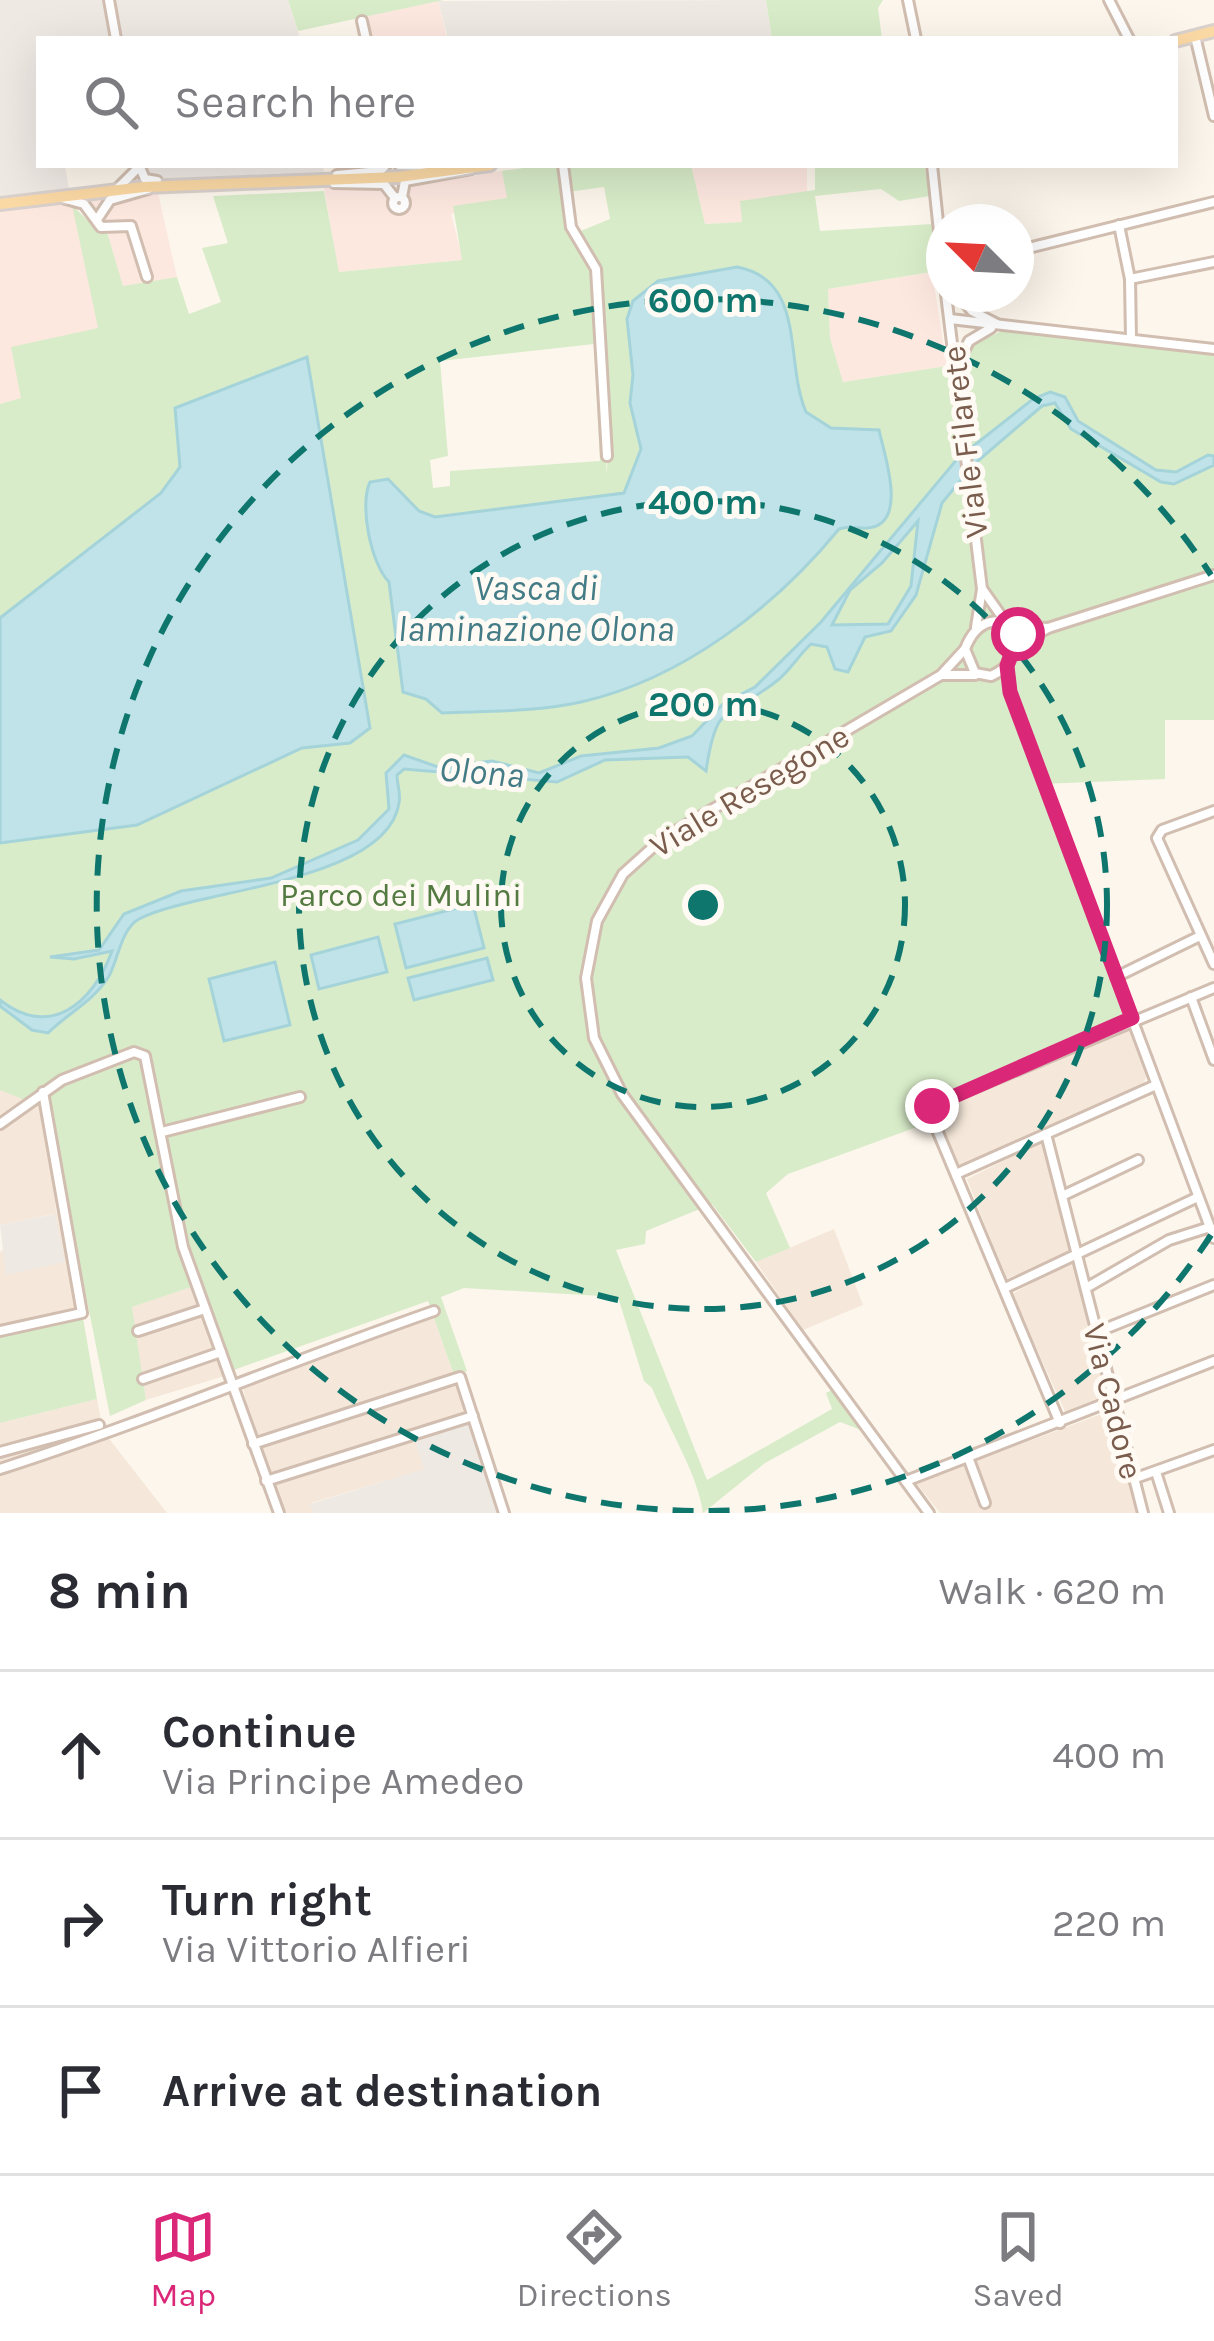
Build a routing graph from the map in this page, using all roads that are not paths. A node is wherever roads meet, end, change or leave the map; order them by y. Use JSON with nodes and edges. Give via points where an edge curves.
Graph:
{"nodes":[{"id":1,"x":110,"y":0,"type":"edge"},
{"id":2,"x":908,"y":0,"type":"edge"},
{"id":3,"x":1109,"y":0,"type":"edge"},
{"id":4,"x":362,"y":20,"type":"dead end"},
{"id":5,"x":1214,"y":31,"type":"edge"},
{"id":6,"x":116,"y":36,"type":"edge"},
{"id":7,"x":365,"y":36,"type":"edge"},
{"id":8,"x":915,"y":36,"type":"edge"},
{"id":9,"x":1127,"y":36,"type":"edge"},
{"id":10,"x":1195,"y":36,"type":"junction"},
{"id":11,"x":1178,"y":40,"type":"edge"},
{"id":12,"x":1214,"y":114,"type":"edge"},
{"id":13,"x":138,"y":168,"type":"edge"},
{"id":14,"x":140,"y":168,"type":"edge"},
{"id":15,"x":374,"y":168,"type":"edge"},
{"id":16,"x":448,"y":168,"type":"edge"},
{"id":17,"x":467,"y":168,"type":"edge"},
{"id":18,"x":562,"y":168,"type":"edge"},
{"id":19,"x":932,"y":168,"type":"edge"},
{"id":20,"x":327,"y":180,"type":"junction"},
{"id":21,"x":172,"y":186,"type":"junction"},
{"id":22,"x":151,"y":187,"type":"junction"},
{"id":23,"x":117,"y":190,"type":"junction"},
{"id":24,"x":60,"y":197,"type":"junction"},
{"id":25,"x":1214,"y":202,"type":"edge"},
{"id":26,"x":0,"y":204,"type":"edge"},
{"id":27,"x":936,"y":204,"type":"edge"},
{"id":28,"x":97,"y":219,"type":"junction"},
{"id":29,"x":1119,"y":225,"type":"junction"},
{"id":30,"x":1034,"y":246,"type":"edge"},
{"id":31,"x":1214,"y":262,"type":"edge"},
{"id":32,"x":147,"y":277,"type":"dead end"},
{"id":33,"x":1130,"y":279,"type":"junction"},
{"id":34,"x":948,"y":312,"type":"edge"},
{"id":35,"x":966,"y":312,"type":"edge"},
{"id":36,"x":975,"y":312,"type":"edge"},
{"id":37,"x":949,"y":318,"type":"junction"},
{"id":38,"x":998,"y":325,"type":"junction"},
{"id":39,"x":1131,"y":340,"type":"junction"},
{"id":40,"x":1214,"y":349,"type":"edge"},
{"id":41,"x":956,"y":370,"type":"junction"},
{"id":42,"x":607,"y":456,"type":"dead end"},
{"id":43,"x":1214,"y":575,"type":"edge"},
{"id":44,"x":982,"y":589,"type":"junction"},
{"id":45,"x":1003,"y":619,"type":"junction"},
{"id":46,"x":1014,"y":626,"type":"junction"},
{"id":47,"x":976,"y":627,"type":"junction"},
{"id":48,"x":1048,"y":628,"type":"junction"},
{"id":49,"x":1016,"y":646,"type":"junction"},
{"id":50,"x":965,"y":650,"type":"junction"},
{"id":51,"x":1007,"y":666,"type":"junction"},
{"id":52,"x":941,"y":675,"type":"junction"},
{"id":53,"x":985,"y":676,"type":"junction"},
{"id":54,"x":1010,"y":692,"type":"junction"},
{"id":55,"x":1214,"y":811,"type":"edge"},
{"id":56,"x":1200,"y":936,"type":"junction"},
{"id":57,"x":1212,"y":952,"type":"edge"},
{"id":58,"x":1214,"y":964,"type":"edge"},
{"id":59,"x":1116,"y":977,"type":"junction"},
{"id":60,"x":1214,"y":988,"type":"edge"},
{"id":61,"x":1191,"y":997,"type":"junction"},
{"id":62,"x":1132,"y":1018,"type":"junction"},
{"id":63,"x":1212,"y":1047,"type":"edge"},
{"id":64,"x":1214,"y":1060,"type":"edge"},
{"id":65,"x":1156,"y":1084,"type":"junction"},
{"id":66,"x":43,"y":1092,"type":"junction"},
{"id":67,"x":300,"y":1097,"type":"dead end"},
{"id":68,"x":0,"y":1124,"type":"edge"},
{"id":69,"x":162,"y":1132,"type":"junction"},
{"id":70,"x":1046,"y":1134,"type":"junction"},
{"id":71,"x":1138,"y":1160,"type":"dead end"},
{"id":72,"x":956,"y":1174,"type":"junction"},
{"id":73,"x":1062,"y":1196,"type":"junction"},
{"id":74,"x":1198,"y":1197,"type":"junction"},
{"id":75,"x":1213,"y":1234,"type":"edge"},
{"id":76,"x":1078,"y":1253,"type":"junction"},
{"id":77,"x":1214,"y":1285,"type":"edge"},
{"id":78,"x":1006,"y":1288,"type":"junction"},
{"id":79,"x":1086,"y":1288,"type":"junction"},
{"id":80,"x":206,"y":1309,"type":"junction"},
{"id":81,"x":434,"y":1311,"type":"dead end"},
{"id":82,"x":0,"y":1330,"type":"edge"},
{"id":83,"x":138,"y":1330,"type":"dead end"},
{"id":84,"x":1097,"y":1332,"type":"junction"},
{"id":85,"x":221,"y":1352,"type":"junction"},
{"id":86,"x":1214,"y":1361,"type":"edge"},
{"id":87,"x":143,"y":1379,"type":"dead end"},
{"id":88,"x":232,"y":1382,"type":"junction"},
{"id":89,"x":1115,"y":1401,"type":"junction"},
{"id":90,"x":472,"y":1416,"type":"junction"},
{"id":91,"x":1060,"y":1423,"type":"junction"},
{"id":92,"x":99,"y":1425,"type":"dead end"},
{"id":93,"x":254,"y":1444,"type":"junction"},
{"id":94,"x":1214,"y":1450,"type":"edge"},
{"id":95,"x":0,"y":1452,"type":"edge"},
{"id":96,"x":968,"y":1457,"type":"junction"},
{"id":97,"x":3,"y":1470,"type":"edge"},
{"id":98,"x":1156,"y":1472,"type":"junction"},
{"id":99,"x":1133,"y":1479,"type":"junction"},
{"id":100,"x":266,"y":1481,"type":"junction"},
{"id":101,"x":906,"y":1481,"type":"junction"},
{"id":102,"x":985,"y":1502,"type":"dead end"},
{"id":103,"x":279,"y":1513,"type":"edge"},
{"id":104,"x":504,"y":1513,"type":"edge"},
{"id":105,"x":929,"y":1513,"type":"edge"},
{"id":106,"x":1143,"y":1513,"type":"edge"},
{"id":107,"x":1169,"y":1513,"type":"edge"}],
"edges":[{"from":1,"to":6,"type":"street"},
{"from":2,"to":8,"type":"street"},
{"from":3,"to":9,"type":"street"},
{"from":4,"to":7,"type":"street"},
{"from":5,"to":10,"type":"main road"},
{"from":10,"to":11,"type":"main road"},
{"from":10,"to":12,"type":"street"},
{"from":13,"to":23,"type":"street"},
{"from":14,"to":21,"type":"street","via":[[146,180]]},
{"from":15,"to":20,"type":"street"},
{"from":16,"to":20,"type":"main road"},
{"from":17,"to":20,"type":"street","via":[[405,181],[399,198],[384,184]]},
{"from":18,"to":42,"type":"street","via":[[570,224],[597,273]]},
{"from":19,"to":27,"type":"street"},
{"from":20,"to":21,"type":"main road"},
{"from":21,"to":22,"type":"main road"},
{"from":22,"to":23,"type":"main road"},
{"from":22,"to":28,"type":"street","via":[[107,201]]},
{"from":23,"to":24,"type":"main road"},
{"from":24,"to":26,"type":"main road"},
{"from":24,"to":28,"type":"street","via":[[84,204]]},
{"from":25,"to":29,"type":"street"},
{"from":28,"to":32,"type":"street","via":[[103,227],[133,228]]},
{"from":29,"to":30,"type":"street"},
{"from":29,"to":33,"type":"street"},
{"from":31,"to":33,"type":"street"},
{"from":33,"to":39,"type":"street"},
{"from":34,"to":37,"type":"street","name":"Viale Filarete"},
{"from":35,"to":37,"type":"street"},
{"from":36,"to":38,"type":"street"},
{"from":37,"to":38,"type":"street"},
{"from":37,"to":41,"type":"street","name":"Viale Filarete"},
{"from":38,"to":39,"type":"street"},
{"from":38,"to":41,"type":"street","via":[[969,341]]},
{"from":39,"to":40,"type":"street"},
{"from":41,"to":44,"type":"street","name":"Viale Filarete"},
{"from":43,"to":48,"type":"street"},
{"from":44,"to":45,"type":"street","name":"Viale Filarete"},
{"from":44,"to":47,"type":"street","name":"Viale Filarete"},
{"from":45,"to":46,"type":"street"},
{"from":45,"to":47,"type":"street"},
{"from":46,"to":48,"type":"street"},
{"from":46,"to":49,"type":"street"},
{"from":47,"to":50,"type":"street"},
{"from":48,"to":49,"type":"street"},
{"from":49,"to":51,"type":"street"},
{"from":50,"to":52,"type":"street","name":"Viale Resegone"},
{"from":50,"to":53,"type":"street","via":[[969,667]]},
{"from":51,"to":53,"type":"street"},
{"from":51,"to":54,"type":"street"},
{"from":52,"to":53,"type":"street"},
{"from":52,"to":101,"type":"street","name":"Viale Resegone","via":[[662,838],[604,904],[586,978],[594,1038],[622,1094]]},
{"from":53,"to":54,"type":"street"},
{"from":54,"to":59,"type":"street"},
{"from":55,"to":56,"type":"street","via":[[1157,838]]},
{"from":56,"to":57,"type":"street"},
{"from":56,"to":59,"type":"street"},
{"from":57,"to":58,"type":"street"},
{"from":59,"to":62,"type":"street"},
{"from":60,"to":61,"type":"street"},
{"from":61,"to":62,"type":"street"},
{"from":61,"to":63,"type":"street"},
{"from":62,"to":65,"type":"street"},
{"from":62,"to":72,"type":"street","via":[[932,1106]]},
{"from":63,"to":64,"type":"street"},
{"from":65,"to":70,"type":"street"},
{"from":65,"to":74,"type":"street"},
{"from":66,"to":68,"type":"street"},
{"from":66,"to":69,"type":"street","via":[[142,1053]]},
{"from":66,"to":82,"type":"street","via":[[82,1313]]},
{"from":67,"to":69,"type":"street"},
{"from":69,"to":80,"type":"street","via":[[183,1247]]},
{"from":70,"to":72,"type":"street"},
{"from":70,"to":73,"type":"street","name":"Via Cadore"},
{"from":71,"to":73,"type":"street"},
{"from":72,"to":78,"type":"street"},
{"from":73,"to":76,"type":"street","name":"Via Cadore"},
{"from":74,"to":75,"type":"street"},
{"from":74,"to":76,"type":"street"},
{"from":75,"to":79,"type":"street","name":"Via Cadore","via":[[1169,1240]]},
{"from":76,"to":78,"type":"street"},
{"from":76,"to":79,"type":"street","name":"Via Cadore"},
{"from":77,"to":84,"type":"street"},
{"from":78,"to":91,"type":"street"},
{"from":79,"to":84,"type":"street","name":"Via Cadore"},
{"from":80,"to":83,"type":"street"},
{"from":80,"to":85,"type":"street"},
{"from":81,"to":88,"type":"street"},
{"from":84,"to":89,"type":"street","name":"Via Cadore"},
{"from":85,"to":87,"type":"street"},
{"from":85,"to":88,"type":"street"},
{"from":86,"to":89,"type":"street"},
{"from":88,"to":93,"type":"street"},
{"from":88,"to":97,"type":"street"},
{"from":89,"to":91,"type":"street"},
{"from":89,"to":99,"type":"street","name":"Via Cadore"},
{"from":90,"to":93,"type":"street","via":[[460,1377]]},
{"from":90,"to":100,"type":"street"},
{"from":90,"to":104,"type":"street"},
{"from":91,"to":96,"type":"street"},
{"from":92,"to":95,"type":"street"},
{"from":93,"to":100,"type":"street"},
{"from":94,"to":98,"type":"street"},
{"from":96,"to":101,"type":"street"},
{"from":96,"to":102,"type":"street"},
{"from":98,"to":99,"type":"street"},
{"from":98,"to":107,"type":"street"},
{"from":99,"to":106,"type":"street","name":"Via Cadore"},
{"from":100,"to":103,"type":"street"},
{"from":101,"to":105,"type":"street"}]}
